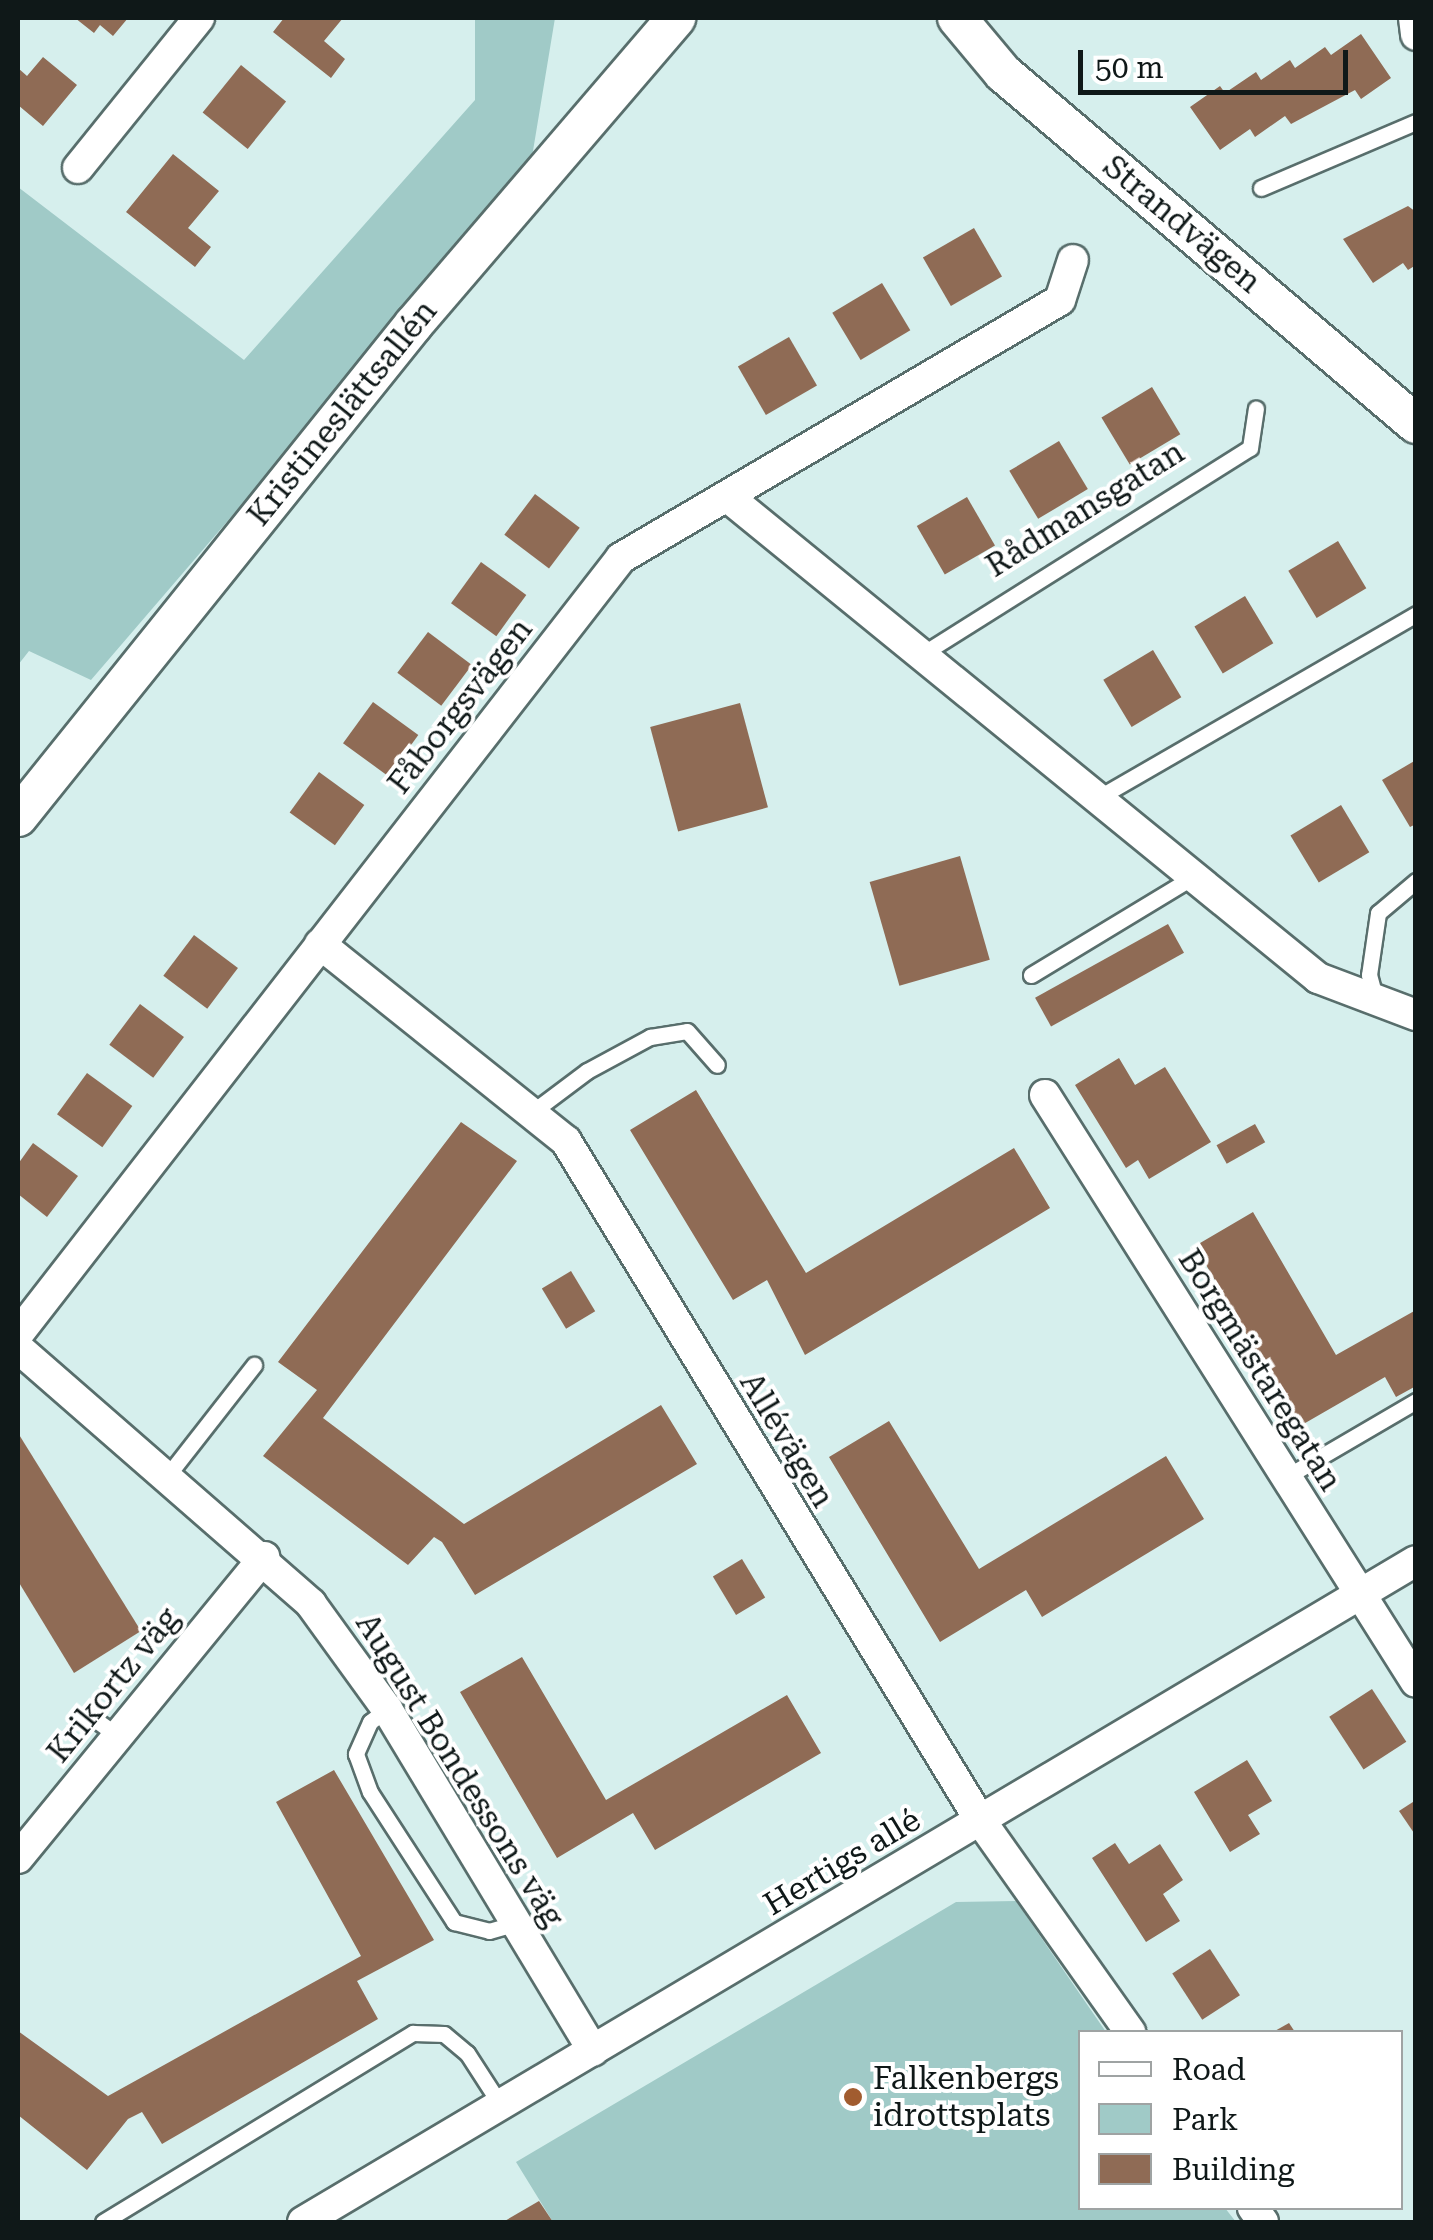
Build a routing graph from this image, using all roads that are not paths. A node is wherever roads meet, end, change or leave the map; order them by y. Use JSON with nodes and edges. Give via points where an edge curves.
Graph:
{"nodes":[{"id":1,"x":200,"y":18,"type":"edge"},
{"id":2,"x":676,"y":18,"type":"edge"},
{"id":3,"x":957,"y":18,"type":"edge"},
{"id":4,"x":1414,"y":18,"type":"edge"},
{"id":5,"x":1416,"y":35,"type":"edge"},
{"id":6,"x":1416,"y":122,"type":"edge"},
{"id":7,"x":78,"y":168,"type":"dead end"},
{"id":8,"x":1261,"y":188,"type":"dead end"},
{"id":9,"x":1073,"y":260,"type":"dead end"},
{"id":10,"x":1256,"y":408,"type":"dead end"},
{"id":11,"x":1416,"y":424,"type":"edge"},
{"id":12,"x":728,"y":497,"type":"junction"},
{"id":13,"x":1416,"y":614,"type":"edge"},
{"id":14,"x":924,"y":652,"type":"junction"},
{"id":15,"x":1096,"y":799,"type":"junction"},
{"id":16,"x":18,"y":817,"type":"edge"},
{"id":17,"x":1193,"y":878,"type":"junction"},
{"id":18,"x":1416,"y":880,"type":"edge"},
{"id":19,"x":320,"y":944,"type":"junction"},
{"id":20,"x":1031,"y":975,"type":"dead end"},
{"id":21,"x":1376,"y":1002,"type":"junction"},
{"id":22,"x":1416,"y":1015,"type":"edge"},
{"id":23,"x":717,"y":1065,"type":"dead end"},
{"id":24,"x":1045,"y":1094,"type":"dead end"},
{"id":25,"x":535,"y":1110,"type":"junction"},
{"id":26,"x":18,"y":1334,"type":"edge"},
{"id":27,"x":18,"y":1348,"type":"edge"},
{"id":28,"x":254,"y":1365,"type":"dead end"},
{"id":29,"x":1416,"y":1401,"type":"edge"},
{"id":30,"x":168,"y":1475,"type":"junction"},
{"id":31,"x":1286,"y":1477,"type":"junction"},
{"id":32,"x":264,"y":1556,"type":"junction"},
{"id":33,"x":1416,"y":1561,"type":"edge"},
{"id":34,"x":1356,"y":1597,"type":"junction"},
{"id":35,"x":1416,"y":1682,"type":"edge"},
{"id":36,"x":387,"y":1710,"type":"junction"},
{"id":37,"x":980,"y":1820,"type":"junction"},
{"id":38,"x":18,"y":1858,"type":"edge"},
{"id":39,"x":516,"y":1922,"type":"junction"},
{"id":40,"x":1129,"y":2030,"type":"edge"},
{"id":41,"x":593,"y":2052,"type":"junction"},
{"id":42,"x":500,"y":2104,"type":"junction"},
{"id":43,"x":102,"y":2222,"type":"edge"},
{"id":44,"x":303,"y":2222,"type":"edge"}],
"edges":[{"from":1,"to":7,"type":"street"},
{"from":2,"to":16,"type":"street","name":"Kristineslättsallén","via":[[339,415]]},
{"from":3,"to":11,"type":"street","name":"Strandvägen","via":[[1003,72]]},
{"from":4,"to":5,"type":"street"},
{"from":6,"to":8,"type":"lane"},
{"from":9,"to":12,"type":"street","name":"Fåborgsvägen","via":[[1060,300]]},
{"from":10,"to":14,"type":"lane","name":"Rådmansgatan","via":[[1250,448]]},
{"from":12,"to":14,"type":"street"},
{"from":12,"to":19,"type":"street","name":"Fåborgsvägen","via":[[620,558]]},
{"from":13,"to":15,"type":"lane"},
{"from":14,"to":15,"type":"street"},
{"from":15,"to":17,"type":"street"},
{"from":17,"to":20,"type":"lane"},
{"from":17,"to":21,"type":"street","via":[[1318,978]]},
{"from":18,"to":21,"type":"lane","via":[[1378,913],[1369,975]]},
{"from":19,"to":25,"type":"street","name":"Allévägen"},
{"from":19,"to":26,"type":"street","name":"Fåborgsvägen"},
{"from":21,"to":22,"type":"street"},
{"from":23,"to":25,"type":"lane","via":[[687,1032],[650,1037],[587,1071]]},
{"from":24,"to":31,"type":"street","name":"Borgmästaregatan"},
{"from":25,"to":37,"type":"street","name":"Allévägen","via":[[566,1141]]},
{"from":27,"to":30,"type":"street","name":"August Bondessons väg"},
{"from":28,"to":30,"type":"lane"},
{"from":29,"to":31,"type":"lane"},
{"from":30,"to":32,"type":"street","name":"August Bondessons väg"},
{"from":31,"to":34,"type":"street","name":"Borgmästaregatan"},
{"from":32,"to":36,"type":"street","name":"August Bondessons väg","via":[[311,1604]]},
{"from":32,"to":38,"type":"street","name":"Krikortz väg","via":[[109,1729]]},
{"from":33,"to":34,"type":"street","name":"Hertigs allé"},
{"from":34,"to":35,"type":"street","name":"Borgmästaregatan"},
{"from":34,"to":37,"type":"street","name":"Hertigs allé"},
{"from":36,"to":39,"type":"street","name":"August Bondessons väg"},
{"from":36,"to":39,"type":"lane","via":[[370,1722],[356,1754],[370,1792],[454,1922],[488,1932]]},
{"from":37,"to":40,"type":"street","name":"Allévägen"},
{"from":37,"to":41,"type":"street","name":"Hertigs allé"},
{"from":39,"to":41,"type":"street","name":"August Bondessons väg"},
{"from":41,"to":42,"type":"street","name":"Hertigs allé"},
{"from":42,"to":43,"type":"lane","via":[[468,2054],[444,2034],[414,2033]]},
{"from":42,"to":44,"type":"street","name":"Hertigs allé"}]}
